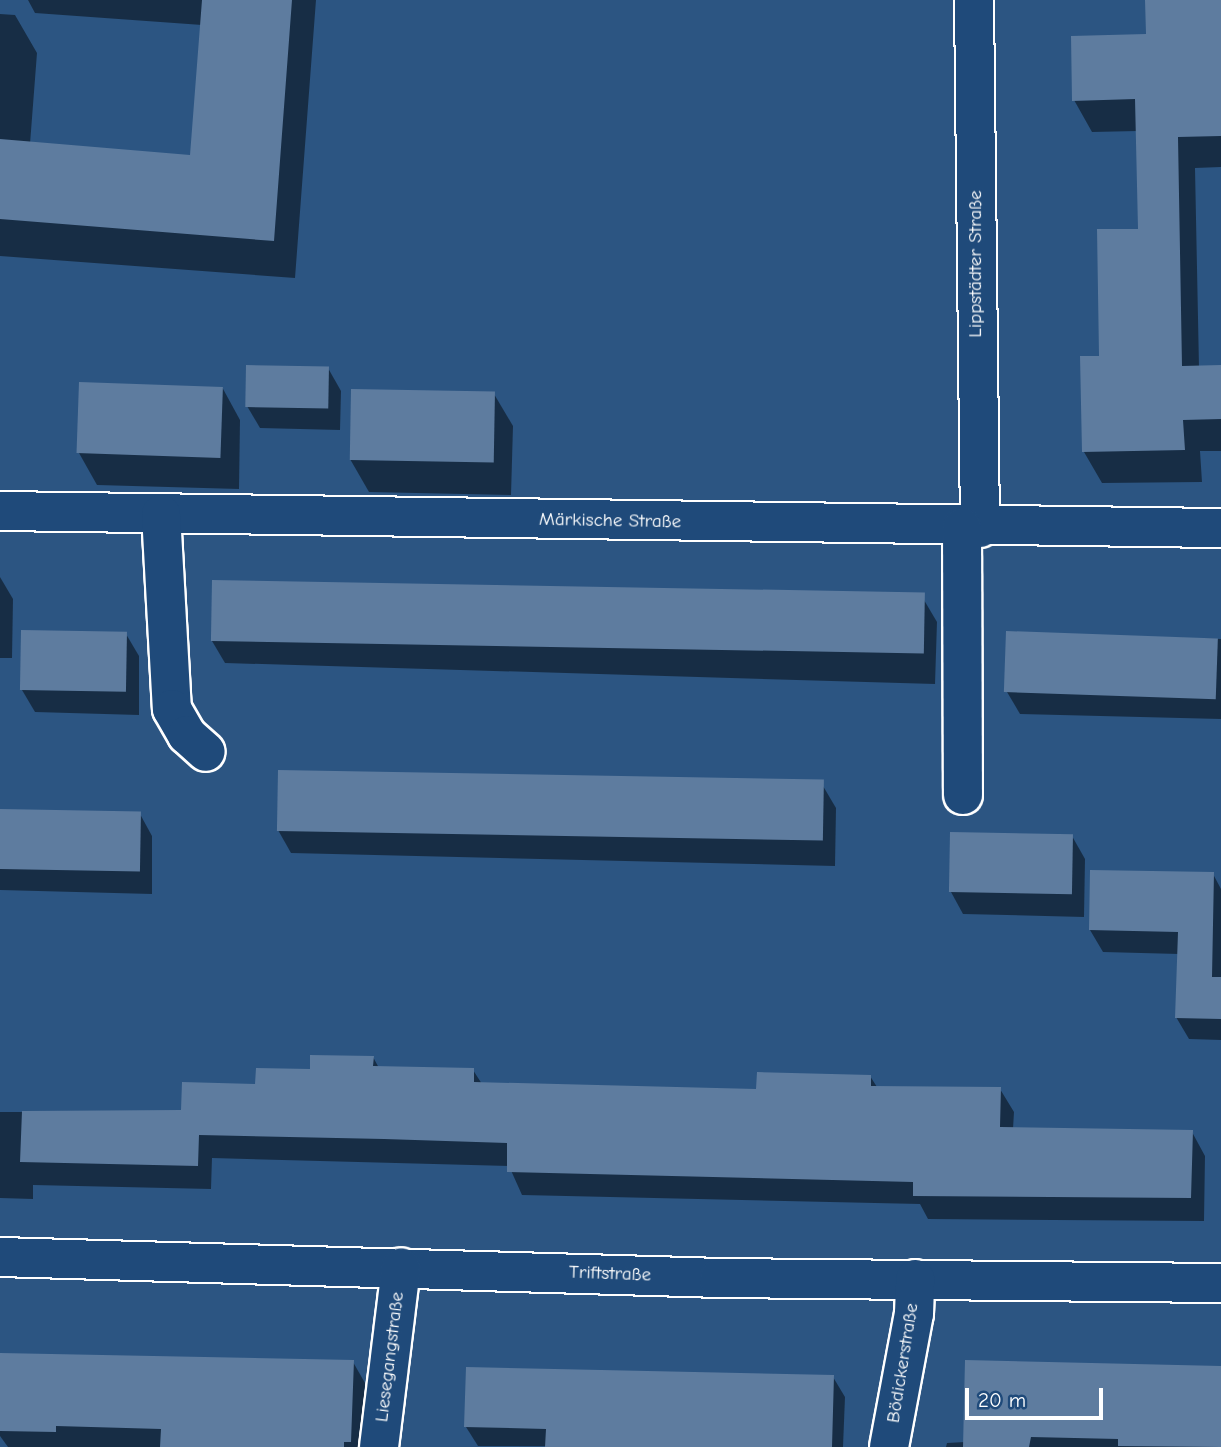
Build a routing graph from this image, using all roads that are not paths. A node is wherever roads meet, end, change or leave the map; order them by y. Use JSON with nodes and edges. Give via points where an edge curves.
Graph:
{"nodes":[{"id":1,"x":974,"y":0,"type":"edge"},
{"id":2,"x":0,"y":511,"type":"edge"},
{"id":3,"x":160,"y":514,"type":"junction"},
{"id":4,"x":971,"y":527,"type":"junction"},
{"id":5,"x":1221,"y":528,"type":"edge"},
{"id":6,"x":206,"y":752,"type":"dead end"},
{"id":7,"x":963,"y":795,"type":"dead end"},
{"id":8,"x":0,"y":1257,"type":"edge"},
{"id":9,"x":401,"y":1267,"type":"junction"},
{"id":10,"x":915,"y":1279,"type":"junction"},
{"id":11,"x":1221,"y":1283,"type":"edge"},
{"id":12,"x":379,"y":1447,"type":"edge"},
{"id":13,"x":889,"y":1447,"type":"edge"}],
"edges":[{"from":1,"to":4,"type":"street","name":"Lippstädter Straße"},
{"from":2,"to":3,"type":"street","name":"Märkische Straße"},
{"from":3,"to":4,"type":"street","name":"Märkische Straße"},
{"from":3,"to":6,"type":"street","via":[[172,709],[187,735]]},
{"from":4,"to":5,"type":"street","name":"Märkische Straße"},
{"from":4,"to":7,"type":"street","name":"Lippstädter Straße"},
{"from":8,"to":9,"type":"street","name":"Triftstraße"},
{"from":9,"to":10,"type":"street","name":"Triftstraße"},
{"from":9,"to":12,"type":"street","name":"Liesegangstraße"},
{"from":10,"to":11,"type":"street","name":"Triftstraße"},
{"from":10,"to":13,"type":"street","name":"Bödickerstraße","via":[[914,1314]]}]}
